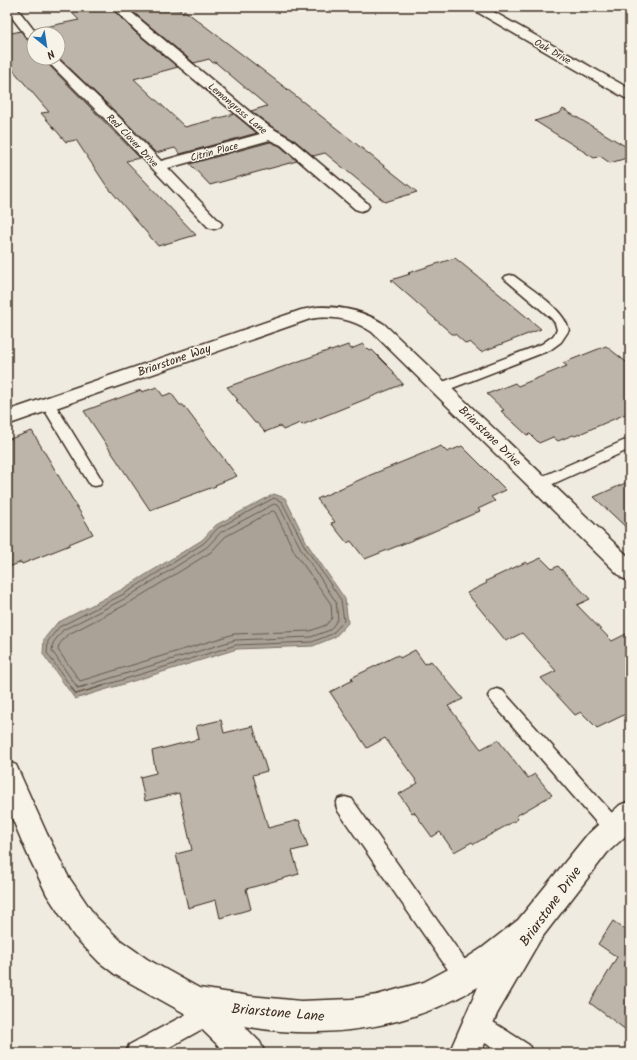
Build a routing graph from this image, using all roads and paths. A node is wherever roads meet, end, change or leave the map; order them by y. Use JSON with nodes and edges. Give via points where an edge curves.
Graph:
{"nodes":[{"id":1,"x":10,"y":7,"type":"edge"},
{"id":2,"x":118,"y":7,"type":"edge"},
{"id":3,"x":476,"y":7,"type":"edge"},
{"id":4,"x":26,"y":28,"type":"edge"},
{"id":5,"x":58,"y":66,"type":"edge"},
{"id":6,"x":630,"y":95,"type":"edge"},
{"id":7,"x":271,"y":135,"type":"junction"},
{"id":8,"x":158,"y":166,"type":"junction"},
{"id":9,"x":361,"y":206,"type":"dead end"},
{"id":10,"x":214,"y":224,"type":"dead end"},
{"id":11,"x":510,"y":278,"type":"dead end"},
{"id":12,"x":343,"y":313,"type":"joint"},
{"id":13,"x":440,"y":388,"type":"junction"},
{"id":14,"x":48,"y":404,"type":"junction"},
{"id":15,"x":7,"y":418,"type":"edge"},
{"id":16,"x":630,"y":443,"type":"edge"},
{"id":17,"x":95,"y":481,"type":"dead end"},
{"id":18,"x":539,"y":484,"type":"junction"},
{"id":19,"x":630,"y":572,"type":"edge"},
{"id":20,"x":496,"y":696,"type":"dead end"},
{"id":21,"x":7,"y":773,"type":"edge"},
{"id":22,"x":345,"y":805,"type":"dead end"},
{"id":23,"x":626,"y":819,"type":"edge"},
{"id":24,"x":529,"y":930,"type":"junction"},
{"id":25,"x":465,"y":977,"type":"junction"},
{"id":26,"x":201,"y":1008,"type":"junction"},
{"id":27,"x":477,"y":1025,"type":"junction"},
{"id":28,"x":137,"y":1053,"type":"edge"},
{"id":29,"x":249,"y":1053,"type":"edge"},
{"id":30,"x":465,"y":1053,"type":"edge"},
{"id":31,"x":521,"y":1053,"type":"edge"}],
"edges":[{"from":1,"to":4,"type":"street"},
{"from":2,"to":7,"type":"street","name":"Lemongrass Lane"},
{"from":3,"to":6,"type":"street","name":"Oak Drive"},
{"from":5,"to":8,"type":"street","name":"Red Clover Drive"},
{"from":7,"to":8,"type":"street","name":"Citrin Place"},
{"from":7,"to":9,"type":"street","name":"Lemongrass Lane","via":[[286,142]]},
{"from":8,"to":10,"type":"street","name":"Red Clover Drive"},
{"from":11,"to":13,"type":"lane","via":[[555,315],[563,330],[546,347]]},
{"from":12,"to":13,"type":"street","name":"Briarstone Drive","via":[[365,319],[378,328]]},
{"from":12,"to":14,"type":"street","name":"Briarstone Way","via":[[307,314]]},
{"from":13,"to":18,"type":"street","name":"Briarstone Drive"},
{"from":14,"to":15,"type":"street","name":"Briarstone Way"},
{"from":14,"to":17,"type":"lane"},
{"from":16,"to":18,"type":"lane"},
{"from":18,"to":19,"type":"street","name":"Briarstone Drive"},
{"from":20,"to":23,"type":"lane"},
{"from":21,"to":26,"type":"street","name":"Briarstone Lane","via":[[46,866],[76,916],[102,945]]},
{"from":22,"to":25,"type":"lane"},
{"from":23,"to":24,"type":"street","name":"Briarstone Drive","via":[[597,844]]},
{"from":24,"to":25,"type":"street","name":"Briarstone Lane","via":[[498,956]]},
{"from":24,"to":27,"type":"street","name":"Briarstone Drive","via":[[486,1003]]},
{"from":25,"to":26,"type":"street","name":"Briarstone Lane","via":[[412,1002],[368,1012],[322,1017]]},
{"from":26,"to":28,"type":"lane"},
{"from":26,"to":29,"type":"street","name":"Briarstone Lane"},
{"from":27,"to":30,"type":"street","name":"Briarstone Drive"},
{"from":27,"to":31,"type":"lane"}]}
